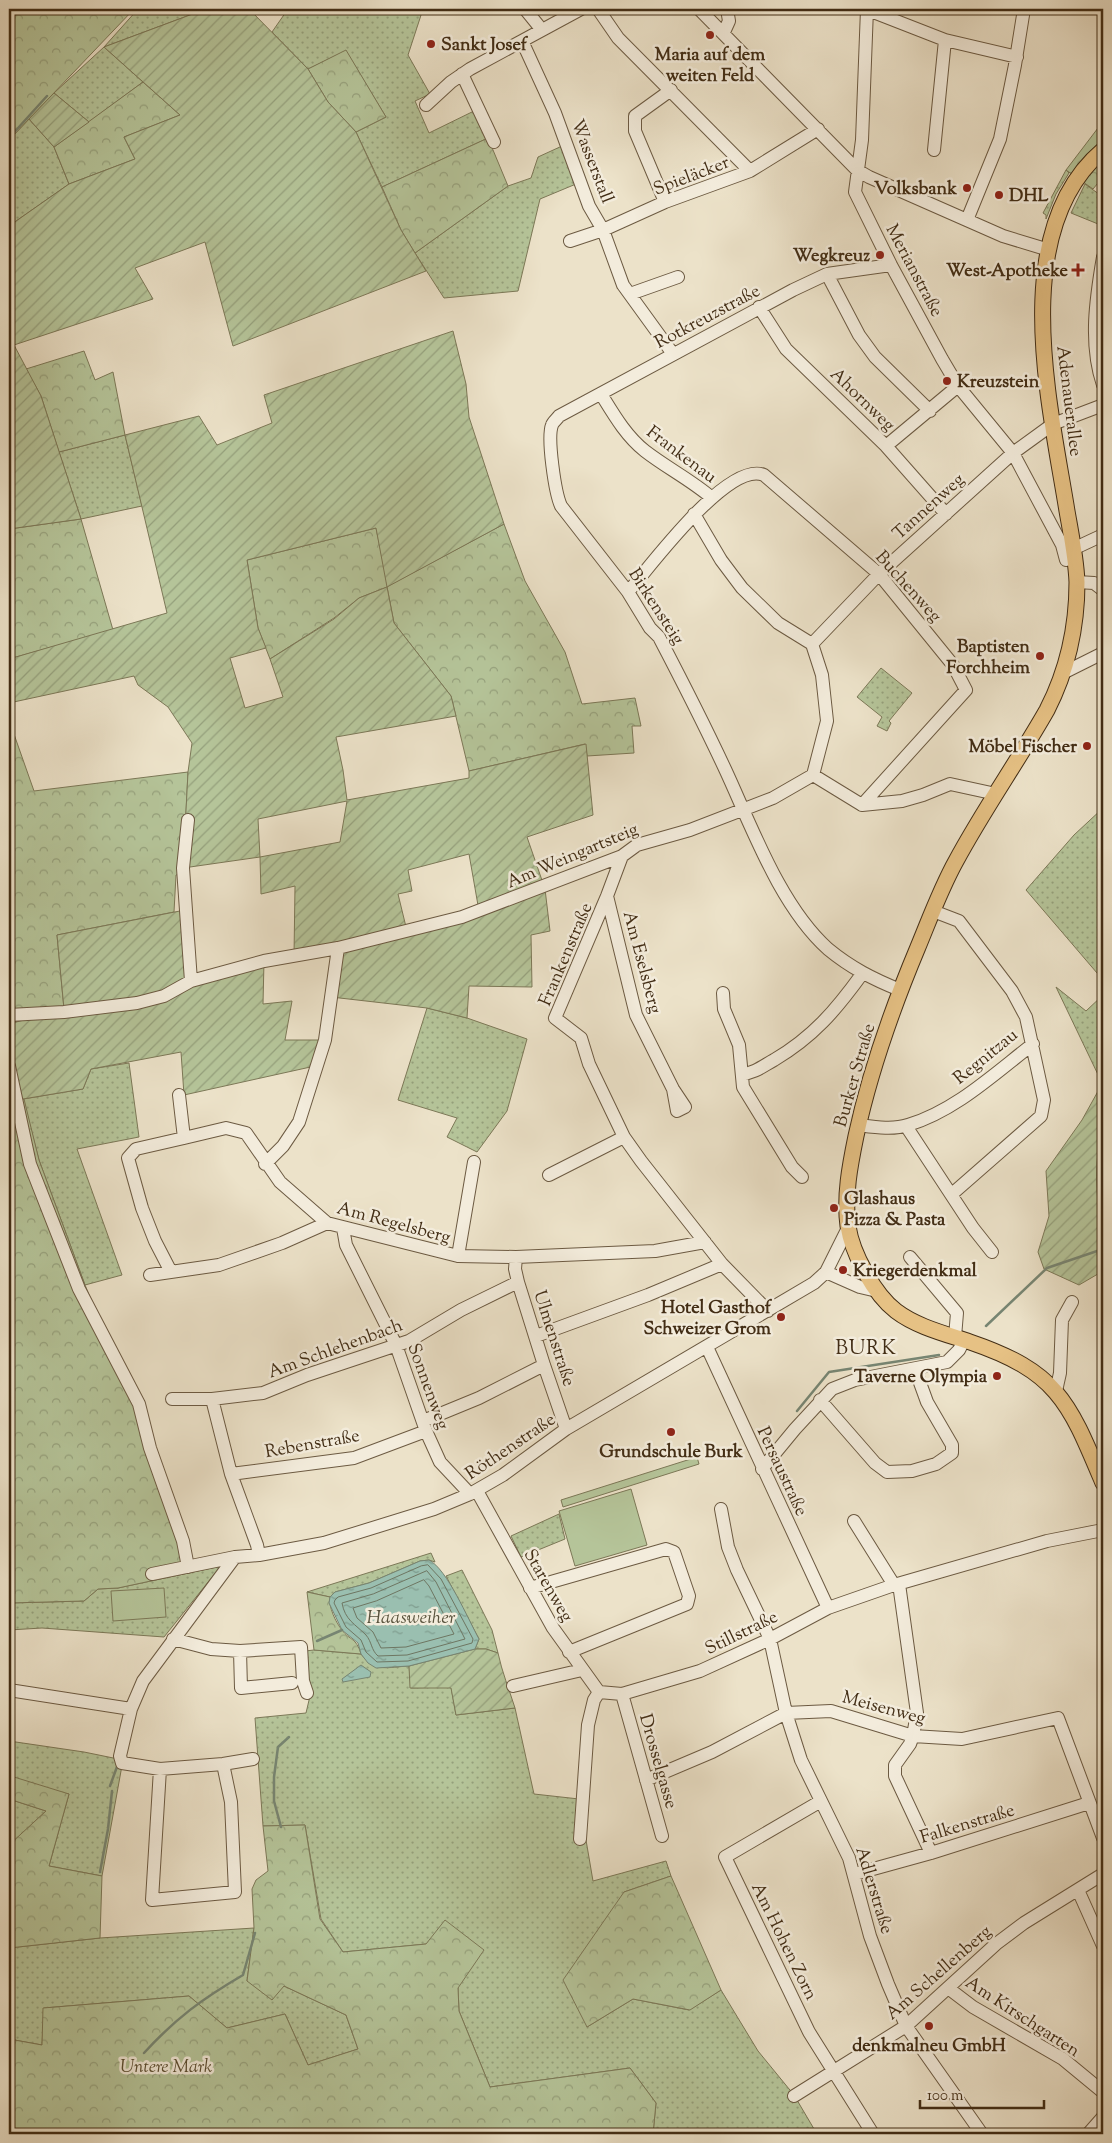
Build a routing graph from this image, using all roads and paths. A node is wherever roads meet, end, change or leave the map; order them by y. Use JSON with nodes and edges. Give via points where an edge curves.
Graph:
{"nodes":[{"id":1,"x":525,"y":9,"type":"edge"},
{"id":2,"x":581,"y":9,"type":"edge"},
{"id":3,"x":598,"y":9,"type":"edge"},
{"id":4,"x":699,"y":9,"type":"edge"},
{"id":5,"x":727,"y":9,"type":"edge"},
{"id":6,"x":868,"y":9,"type":"edge"},
{"id":7,"x":1024,"y":9,"type":"edge"},
{"id":8,"x":542,"y":30,"type":"junction"},
{"id":9,"x":724,"y":32,"type":"junction"},
{"id":10,"x":945,"y":40,"type":"junction"},
{"id":11,"x":522,"y":41,"type":"junction"},
{"id":12,"x":1017,"y":57,"type":"junction"},
{"id":13,"x":462,"y":74,"type":"junction"},
{"id":14,"x":671,"y":90,"type":"junction"},
{"id":15,"x":426,"y":105,"type":"dead end"},
{"id":16,"x":818,"y":129,"type":"junction"},
{"id":17,"x":494,"y":142,"type":"dead end"},
{"id":18,"x":934,"y":150,"type":"dead end"},
{"id":19,"x":1103,"y":150,"type":"edge"},
{"id":20,"x":857,"y":170,"type":"junction"},
{"id":21,"x":750,"y":171,"type":"junction"},
{"id":22,"x":665,"y":202,"type":"junction"},
{"id":23,"x":967,"y":220,"type":"junction"},
{"id":24,"x":603,"y":230,"type":"junction"},
{"id":25,"x":570,"y":242,"type":"dead end"},
{"id":26,"x":1049,"y":250,"type":"junction"},
{"id":27,"x":1103,"y":257,"type":"edge"},
{"id":28,"x":891,"y":265,"type":"junction"},
{"id":29,"x":827,"y":274,"type":"junction"},
{"id":30,"x":678,"y":277,"type":"dead end"},
{"id":31,"x":630,"y":294,"type":"junction"},
{"id":32,"x":759,"y":307,"type":"junction"},
{"id":33,"x":673,"y":354,"type":"junction"},
{"id":34,"x":1103,"y":385,"type":"edge"},
{"id":35,"x":958,"y":386,"type":"junction"},
{"id":36,"x":601,"y":394,"type":"junction"},
{"id":37,"x":1103,"y":404,"type":"edge"},
{"id":38,"x":930,"y":411,"type":"junction"},
{"id":39,"x":1053,"y":424,"type":"junction"},
{"id":40,"x":552,"y":425,"type":"joint"},
{"id":41,"x":886,"y":446,"type":"junction"},
{"id":42,"x":1012,"y":453,"type":"junction"},
{"id":43,"x":712,"y":498,"type":"junction"},
{"id":44,"x":694,"y":514,"type":"junction"},
{"id":45,"x":946,"y":514,"type":"junction"},
{"id":46,"x":1103,"y":535,"type":"edge"},
{"id":47,"x":1070,"y":554,"type":"junction"},
{"id":48,"x":878,"y":574,"type":"junction"},
{"id":49,"x":1077,"y":582,"type":"junction"},
{"id":50,"x":1103,"y":590,"type":"edge"},
{"id":51,"x":628,"y":592,"type":"junction"},
{"id":52,"x":812,"y":644,"type":"junction"},
{"id":53,"x":1103,"y":653,"type":"edge"},
{"id":54,"x":1063,"y":673,"type":"junction"},
{"id":55,"x":813,"y":775,"type":"junction"},
{"id":56,"x":996,"y":794,"type":"junction"},
{"id":57,"x":862,"y":805,"type":"junction"},
{"id":58,"x":744,"y":810,"type":"junction"},
{"id":59,"x":188,"y":820,"type":"dead end"},
{"id":60,"x":622,"y":856,"type":"junction"},
{"id":61,"x":608,"y":896,"type":"junction"},
{"id":62,"x":933,"y":911,"type":"junction"},
{"id":63,"x":338,"y":948,"type":"junction"},
{"id":64,"x":862,"y":974,"type":"junction"},
{"id":65,"x":191,"y":981,"type":"junction"},
{"id":66,"x":900,"y":990,"type":"junction"},
{"id":67,"x":723,"y":992,"type":"dead end"},
{"id":68,"x":9,"y":1015,"type":"edge"},
{"id":69,"x":1033,"y":1044,"type":"junction"},
{"id":70,"x":9,"y":1066,"type":"edge"},
{"id":71,"x":742,"y":1074,"type":"junction"},
{"id":72,"x":673,"y":1089,"type":"dead end"},
{"id":73,"x":179,"y":1095,"type":"dead end"},
{"id":74,"x":858,"y":1125,"type":"junction"},
{"id":75,"x":906,"y":1126,"type":"junction"},
{"id":76,"x":624,"y":1137,"type":"junction"},
{"id":77,"x":184,"y":1138,"type":"junction"},
{"id":78,"x":474,"y":1162,"type":"dead end"},
{"id":79,"x":266,"y":1164,"type":"junction"},
{"id":80,"x":549,"y":1175,"type":"dead end"},
{"id":81,"x":802,"y":1177,"type":"dead end"},
{"id":82,"x":952,"y":1194,"type":"junction"},
{"id":83,"x":326,"y":1223,"type":"junction"},
{"id":84,"x":343,"y":1228,"type":"junction"},
{"id":85,"x":848,"y":1228,"type":"junction"},
{"id":86,"x":705,"y":1242,"type":"junction"},
{"id":87,"x":992,"y":1252,"type":"dead end"},
{"id":88,"x":458,"y":1256,"type":"junction"},
{"id":89,"x":516,"y":1257,"type":"junction"},
{"id":90,"x":910,"y":1257,"type":"dead end"},
{"id":91,"x":722,"y":1264,"type":"junction"},
{"id":92,"x":171,"y":1272,"type":"junction"},
{"id":93,"x":826,"y":1272,"type":"junction"},
{"id":94,"x":150,"y":1275,"type":"dead end"},
{"id":95,"x":518,"y":1282,"type":"junction"},
{"id":96,"x":876,"y":1290,"type":"junction"},
{"id":97,"x":1072,"y":1302,"type":"dead end"},
{"id":98,"x":768,"y":1312,"type":"junction"},
{"id":99,"x":536,"y":1336,"type":"junction"},
{"id":100,"x":960,"y":1339,"type":"junction"},
{"id":101,"x":396,"y":1345,"type":"junction"},
{"id":102,"x":706,"y":1347,"type":"junction"},
{"id":103,"x":544,"y":1365,"type":"junction"},
{"id":104,"x":915,"y":1369,"type":"junction"},
{"id":105,"x":1056,"y":1391,"type":"junction"},
{"id":106,"x":172,"y":1399,"type":"dead end"},
{"id":107,"x":212,"y":1399,"type":"junction"},
{"id":108,"x":820,"y":1400,"type":"junction"},
{"id":109,"x":424,"y":1426,"type":"junction"},
{"id":110,"x":566,"y":1429,"type":"junction"},
{"id":111,"x":762,"y":1469,"type":"junction"},
{"id":112,"x":231,"y":1474,"type":"junction"},
{"id":113,"x":1103,"y":1483,"type":"edge"},
{"id":114,"x":474,"y":1492,"type":"junction"},
{"id":115,"x":721,"y":1509,"type":"dead end"},
{"id":116,"x":854,"y":1521,"type":"dead end"},
{"id":117,"x":1103,"y":1530,"type":"edge"},
{"id":118,"x":259,"y":1555,"type":"junction"},
{"id":119,"x":235,"y":1557,"type":"junction"},
{"id":120,"x":188,"y":1567,"type":"junction"},
{"id":121,"x":152,"y":1574,"type":"dead end"},
{"id":122,"x":896,"y":1584,"type":"junction"},
{"id":123,"x":530,"y":1588,"type":"junction"},
{"id":124,"x":828,"y":1608,"type":"junction"},
{"id":125,"x":173,"y":1639,"type":"junction"},
{"id":126,"x":770,"y":1639,"type":"junction"},
{"id":127,"x":240,"y":1651,"type":"junction"},
{"id":128,"x":569,"y":1652,"type":"junction"},
{"id":129,"x":582,"y":1670,"type":"junction"},
{"id":130,"x":292,"y":1683,"type":"dead end"},
{"id":131,"x":513,"y":1686,"type":"dead end"},
{"id":132,"x":9,"y":1690,"type":"edge"},
{"id":133,"x":599,"y":1692,"type":"junction"},
{"id":134,"x":307,"y":1693,"type":"dead end"},
{"id":135,"x":622,"y":1694,"type":"junction"},
{"id":136,"x":131,"y":1709,"type":"junction"},
{"id":137,"x":786,"y":1713,"type":"junction"},
{"id":138,"x":913,"y":1736,"type":"junction"},
{"id":139,"x":254,"y":1758,"type":"dead end"},
{"id":140,"x":223,"y":1764,"type":"junction"},
{"id":141,"x":160,"y":1768,"type":"junction"},
{"id":142,"x":646,"y":1780,"type":"junction"},
{"id":143,"x":821,"y":1802,"type":"junction"},
{"id":144,"x":1089,"y":1803,"type":"junction"},
{"id":145,"x":662,"y":1836,"type":"dead end"},
{"id":146,"x":1103,"y":1838,"type":"edge"},
{"id":147,"x":580,"y":1839,"type":"dead end"},
{"id":148,"x":931,"y":1853,"type":"junction"},
{"id":149,"x":855,"y":1874,"type":"junction"},
{"id":150,"x":1103,"y":1874,"type":"edge"},
{"id":151,"x":1078,"y":1890,"type":"junction"},
{"id":152,"x":1103,"y":1946,"type":"edge"},
{"id":153,"x":948,"y":1988,"type":"junction"},
{"id":154,"x":906,"y":2026,"type":"junction"},
{"id":155,"x":834,"y":2072,"type":"junction"},
{"id":156,"x":1103,"y":2092,"type":"edge"},
{"id":157,"x":794,"y":2096,"type":"dead end"},
{"id":158,"x":1103,"y":2118,"type":"edge"},
{"id":159,"x":873,"y":2134,"type":"edge"},
{"id":160,"x":982,"y":2134,"type":"edge"},
{"id":161,"x":1088,"y":2134,"type":"edge"}],
"edges":[{"from":1,"to":8,"type":"street"},
{"from":2,"to":8,"type":"street"},
{"from":3,"to":14,"type":"street","via":[[618,38]]},
{"from":4,"to":9,"type":"street"},
{"from":5,"to":9,"type":"street","via":[[729,21]]},
{"from":6,"to":10,"type":"street"},
{"from":6,"to":20,"type":"street","name":"Merianstraße","via":[[862,140]]},
{"from":7,"to":12,"type":"street"},
{"from":8,"to":11,"type":"street"},
{"from":9,"to":16,"type":"street"},
{"from":10,"to":12,"type":"street"},
{"from":10,"to":18,"type":"street"},
{"from":11,"to":13,"type":"street"},
{"from":11,"to":24,"type":"street","name":"Wasserstall","via":[[555,113],[589,206]]},
{"from":12,"to":23,"type":"street","via":[[1000,139]]},
{"from":13,"to":15,"type":"street"},
{"from":13,"to":17,"type":"street"},
{"from":14,"to":21,"type":"street"},
{"from":14,"to":22,"type":"street","via":[[635,116],[634,131]]},
{"from":16,"to":20,"type":"street"},
{"from":16,"to":21,"type":"street","name":"Spieläcker"},
{"from":19,"to":26,"type":"main road","name":"Adenauerallee","via":[[1083,172],[1065,201]]},
{"from":20,"to":23,"type":"street"},
{"from":20,"to":28,"type":"street","name":"Merianstraße","via":[[855,192]]},
{"from":21,"to":22,"type":"street","name":"Spieläcker"},
{"from":22,"to":24,"type":"street","name":"Spieläcker"},
{"from":23,"to":26,"type":"street"},
{"from":24,"to":25,"type":"street","name":"Spieläcker"},
{"from":24,"to":31,"type":"street","name":"Wasserstall","via":[[623,285]]},
{"from":26,"to":39,"type":"main road","name":"Adenauerallee","via":[[1042,301],[1044,361]]},
{"from":27,"to":34,"type":"street","via":[[1095,312],[1097,355]]},
{"from":28,"to":29,"type":"street","name":"Rotkreuzstraße"},
{"from":28,"to":35,"type":"street","name":"Merianstraße"},
{"from":29,"to":32,"type":"street","name":"Rotkreuzstraße"},
{"from":29,"to":38,"type":"street","via":[[859,335],[875,357]]},
{"from":30,"to":31,"type":"street"},
{"from":31,"to":33,"type":"street","name":"Wasserstall"},
{"from":32,"to":33,"type":"street","name":"Rotkreuzstraße"},
{"from":32,"to":41,"type":"street","name":"Ahornweg","via":[[786,349]]},
{"from":33,"to":36,"type":"street","name":"Rotkreuzstraße"},
{"from":35,"to":38,"type":"street"},
{"from":35,"to":42,"type":"street","name":"Merianstraße"},
{"from":36,"to":40,"type":"street","name":"Rotkreuzstraße","via":[[559,416]]},
{"from":36,"to":43,"type":"street","name":"Frankenau","via":[[621,427],[645,451]]},
{"from":37,"to":39,"type":"street","name":"Tannenweg"},
{"from":38,"to":41,"type":"street"},
{"from":39,"to":42,"type":"street","name":"Tannenweg"},
{"from":39,"to":47,"type":"main road","name":"Adenauerallee"},
{"from":40,"to":51,"type":"street","name":"Birkensteig","via":[[550,436],[561,506]]},
{"from":41,"to":45,"type":"street","name":"Ahornweg"},
{"from":42,"to":45,"type":"street","name":"Tannenweg"},
{"from":42,"to":47,"type":"street","name":"Merianstraße","via":[[1062,546]]},
{"from":43,"to":44,"type":"street","name":"Frankenau"},
{"from":43,"to":48,"type":"street","name":"Buchenweg","via":[[744,475],[757,473],[764,476]]},
{"from":44,"to":51,"type":"street","name":"Frankenau"},
{"from":44,"to":52,"type":"street","via":[[742,588],[778,623]]},
{"from":45,"to":48,"type":"street","name":"Tannenweg"},
{"from":46,"to":47,"type":"street"},
{"from":47,"to":49,"type":"main road","name":"Adenauerallee"},
{"from":48,"to":52,"type":"street","name":"Tannenweg"},
{"from":48,"to":57,"type":"street","name":"Buchenweg","via":[[953,665],[966,690]]},
{"from":49,"to":50,"type":"street","via":[[1094,583]]},
{"from":49,"to":54,"type":"main road","name":"Adenauerallee","via":[[1074,626]]},
{"from":51,"to":58,"type":"street","name":"Birkensteig","via":[[659,637]]},
{"from":52,"to":55,"type":"street","via":[[822,675],[827,721]]},
{"from":53,"to":54,"type":"street"},
{"from":54,"to":56,"type":"main road","name":"Burker Straße","via":[[1047,710]]},
{"from":55,"to":57,"type":"street"},
{"from":55,"to":58,"type":"street","name":"Am Weingartsteig"},
{"from":56,"to":57,"type":"street","via":[[950,784],[923,795]]},
{"from":56,"to":62,"type":"main road","name":"Burker Straße","via":[[957,860]]},
{"from":58,"to":60,"type":"street","name":"Am Weingartsteig","via":[[636,845]]},
{"from":58,"to":64,"type":"street","name":"Birkensteig","via":[[782,889],[804,921],[828,948]]},
{"from":59,"to":65,"type":"street","via":[[183,868]]},
{"from":60,"to":61,"type":"street","name":"Frankenstraße"},
{"from":60,"to":63,"type":"street","name":"Am Weingartsteig","via":[[462,918]]},
{"from":61,"to":72,"type":"street","name":"Am Eselsberg","via":[[636,1016]]},
{"from":61,"to":76,"type":"street","name":"Frankenstraße","via":[[555,1018],[581,1038],[589,1064]]},
{"from":62,"to":66,"type":"main road","name":"Burker Straße"},
{"from":62,"to":69,"type":"street","name":"Regnitzau","via":[[959,921],[1012,991],[1026,1017]]},
{"from":63,"to":65,"type":"street","name":"Am Weingartsteig","via":[[264,961]]},
{"from":63,"to":79,"type":"street","via":[[325,1040],[299,1122]]},
{"from":64,"to":66,"type":"street","name":"Birkensteig"},
{"from":64,"to":71,"type":"street","via":[[834,1012],[796,1047],[752,1073]]},
{"from":65,"to":68,"type":"street","name":"Am Weingartsteig","via":[[164,996],[137,1003]]},
{"from":66,"to":74,"type":"main road","name":"Burker Straße","via":[[875,1060]]},
{"from":67,"to":71,"type":"street","via":[[724,1009],[739,1045]]},
{"from":69,"to":75,"type":"street","name":"Regnitzau","via":[[941,1111]]},
{"from":69,"to":82,"type":"street","via":[[1044,1100],[1041,1116]]},
{"from":70,"to":120,"type":"street","via":[[30,1164],[79,1289],[139,1404]]},
{"from":71,"to":81,"type":"street","via":[[743,1086],[792,1167]]},
{"from":73,"to":77,"type":"street"},
{"from":74,"to":75,"type":"street","name":"Regnitzau"},
{"from":74,"to":85,"type":"main road","name":"Burker Straße","via":[[849,1167]]},
{"from":75,"to":82,"type":"street"},
{"from":76,"to":80,"type":"street"},
{"from":76,"to":86,"type":"street","name":"Frankenstraße"},
{"from":77,"to":79,"type":"street","name":"Am Regelsberg","via":[[226,1128],[246,1133]]},
{"from":77,"to":92,"type":"street","name":"Am Regelsberg","via":[[136,1149],[128,1158],[142,1208]]},
{"from":78,"to":88,"type":"street","name":"Am Regelsberg"},
{"from":79,"to":83,"type":"street","name":"Am Regelsberg","via":[[280,1182]]},
{"from":82,"to":87,"type":"street"},
{"from":83,"to":84,"type":"street","name":"Am Regelsberg"},
{"from":83,"to":92,"type":"street","via":[[282,1243],[219,1264]]},
{"from":84,"to":88,"type":"street","name":"Am Regelsberg"},
{"from":84,"to":101,"type":"street","name":"Sonnenweg","via":[[346,1245]]},
{"from":85,"to":93,"type":"street","name":"Röthenstraße"},
{"from":85,"to":96,"type":"main road","name":"Burker Straße"},
{"from":86,"to":89,"type":"street","name":"Am Regelsberg","via":[[655,1251]]},
{"from":86,"to":91,"type":"street","name":"Frankenstraße"},
{"from":88,"to":89,"type":"street","name":"Am Regelsberg"},
{"from":89,"to":95,"type":"street","name":"Ulmenstraße"},
{"from":90,"to":100,"type":"street","via":[[957,1313]]},
{"from":91,"to":98,"type":"street","name":"Frankenstraße"},
{"from":91,"to":99,"type":"street"},
{"from":92,"to":94,"type":"street"},
{"from":93,"to":96,"type":"street","via":[[860,1287]]},
{"from":93,"to":98,"type":"street","name":"Röthenstraße"},
{"from":95,"to":99,"type":"street","name":"Ulmenstraße"},
{"from":95,"to":101,"type":"street","name":"Am Schlehenbach"},
{"from":96,"to":100,"type":"main road","name":"Burker Straße","via":[[894,1310],[908,1319]]},
{"from":97,"to":105,"type":"street","via":[[1062,1320]]},
{"from":98,"to":102,"type":"street","name":"Röthenstraße"},
{"from":99,"to":103,"type":"street","name":"Ulmenstraße"},
{"from":100,"to":104,"type":"street","via":[[959,1350],[947,1362]]},
{"from":100,"to":105,"type":"main road","name":"Burker Straße","via":[[1015,1360],[1036,1372]]},
{"from":101,"to":107,"type":"street","name":"Am Schlehenbach","via":[[264,1393]]},
{"from":101,"to":109,"type":"street","name":"Sonnenweg"},
{"from":102,"to":110,"type":"street","name":"Röthenstraße"},
{"from":102,"to":111,"type":"street","name":"Persaustraße"},
{"from":103,"to":109,"type":"street","name":"Rebenstraße"},
{"from":103,"to":110,"type":"street","name":"Ulmenstraße"},
{"from":104,"to":108,"type":"street","via":[[847,1382]]},
{"from":104,"to":108,"type":"street","via":[[927,1402],[952,1445],[952,1453],[936,1464],[912,1471],[887,1472]]},
{"from":105,"to":113,"type":"main road","name":"Burker Straße","via":[[1072,1414]]},
{"from":106,"to":107,"type":"street","name":"Am Schlehenbach"},
{"from":107,"to":112,"type":"street"},
{"from":108,"to":111,"type":"street"},
{"from":109,"to":112,"type":"street","name":"Rebenstraße","via":[[354,1458]]},
{"from":109,"to":114,"type":"street","name":"Sonnenweg","via":[[440,1462]]},
{"from":110,"to":114,"type":"street","name":"Röthenstraße"},
{"from":111,"to":124,"type":"street","name":"Persaustraße"},
{"from":112,"to":118,"type":"street"},
{"from":114,"to":118,"type":"street","name":"Röthenstraße","via":[[434,1509],[324,1543]]},
{"from":114,"to":123,"type":"street","name":"Starenweg"},
{"from":115,"to":126,"type":"street","name":"Adlerstraße","via":[[728,1547]]},
{"from":116,"to":122,"type":"street"},
{"from":117,"to":122,"type":"street","name":"Stillstraße","via":[[1046,1541]]},
{"from":118,"to":119,"type":"street","name":"Röthenstraße"},
{"from":119,"to":120,"type":"street","name":"Röthenstraße"},
{"from":119,"to":125,"type":"street"},
{"from":120,"to":121,"type":"street","name":"Röthenstraße"},
{"from":122,"to":124,"type":"street","name":"Stillstraße"},
{"from":122,"to":138,"type":"street","via":[[915,1691]]},
{"from":123,"to":128,"type":"street","name":"Starenweg"},
{"from":123,"to":128,"type":"street","via":[[666,1549],[674,1552],[690,1596],[687,1604]]},
{"from":124,"to":126,"type":"street","name":"Stillstraße"},
{"from":125,"to":127,"type":"street","via":[[211,1649]]},
{"from":125,"to":136,"type":"street","via":[[143,1681]]},
{"from":126,"to":135,"type":"street","name":"Stillstraße","via":[[700,1671]]},
{"from":126,"to":137,"type":"street","name":"Adlerstraße"},
{"from":127,"to":130,"type":"street","via":[[241,1688]]},
{"from":127,"to":134,"type":"street","via":[[301,1647]]},
{"from":128,"to":129,"type":"street","name":"Starenweg"},
{"from":129,"to":131,"type":"street"},
{"from":129,"to":133,"type":"street","name":"Starenweg"},
{"from":132,"to":136,"type":"street"},
{"from":133,"to":135,"type":"street","name":"Stillstraße"},
{"from":133,"to":147,"type":"street","via":[[588,1725]]},
{"from":135,"to":142,"type":"street","name":"Drosselgasse"},
{"from":136,"to":141,"type":"street","via":[[120,1756],[122,1763]]},
{"from":137,"to":138,"type":"street","name":"Meisenweg","via":[[831,1711]]},
{"from":137,"to":142,"type":"street","name":"Meisenweg","via":[[712,1752]]},
{"from":137,"to":143,"type":"street","name":"Adlerstraße","via":[[801,1760]]},
{"from":138,"to":144,"type":"street","name":"Meisenweg","via":[[962,1740],[1058,1718]]},
{"from":138,"to":148,"type":"street","via":[[895,1765],[895,1776]]},
{"from":139,"to":140,"type":"street"},
{"from":140,"to":141,"type":"street"},
{"from":140,"to":141,"type":"street","via":[[230,1802],[234,1892],[152,1900]]},
{"from":142,"to":145,"type":"street","name":"Drosselgasse"},
{"from":143,"to":149,"type":"street","name":"Adlerstraße"},
{"from":143,"to":155,"type":"street","name":"Am Hohen Zorn","via":[[725,1857],[809,2032]]},
{"from":144,"to":146,"type":"street","name":"Meisenweg"},
{"from":144,"to":148,"type":"street","name":"Falkenstraße"},
{"from":148,"to":149,"type":"street","name":"Falkenstraße"},
{"from":149,"to":154,"type":"street","name":"Adlerstraße","via":[[870,1936]]},
{"from":150,"to":151,"type":"street","name":"Am Schellenberg"},
{"from":151,"to":152,"type":"street"},
{"from":151,"to":153,"type":"street","name":"Am Schellenberg","via":[[1011,1933]]},
{"from":153,"to":154,"type":"street","name":"Am Schellenberg"},
{"from":153,"to":156,"type":"street","name":"Am Kirschgarten","via":[[974,2007],[1063,2059]]},
{"from":154,"to":155,"type":"street","name":"Am Schellenberg"},
{"from":154,"to":160,"type":"street","name":"Adlerstraße"},
{"from":155,"to":157,"type":"street","name":"Am Schellenberg"},
{"from":155,"to":159,"type":"street","name":"Am Hohen Zorn"},
{"from":158,"to":161,"type":"street"}]}
